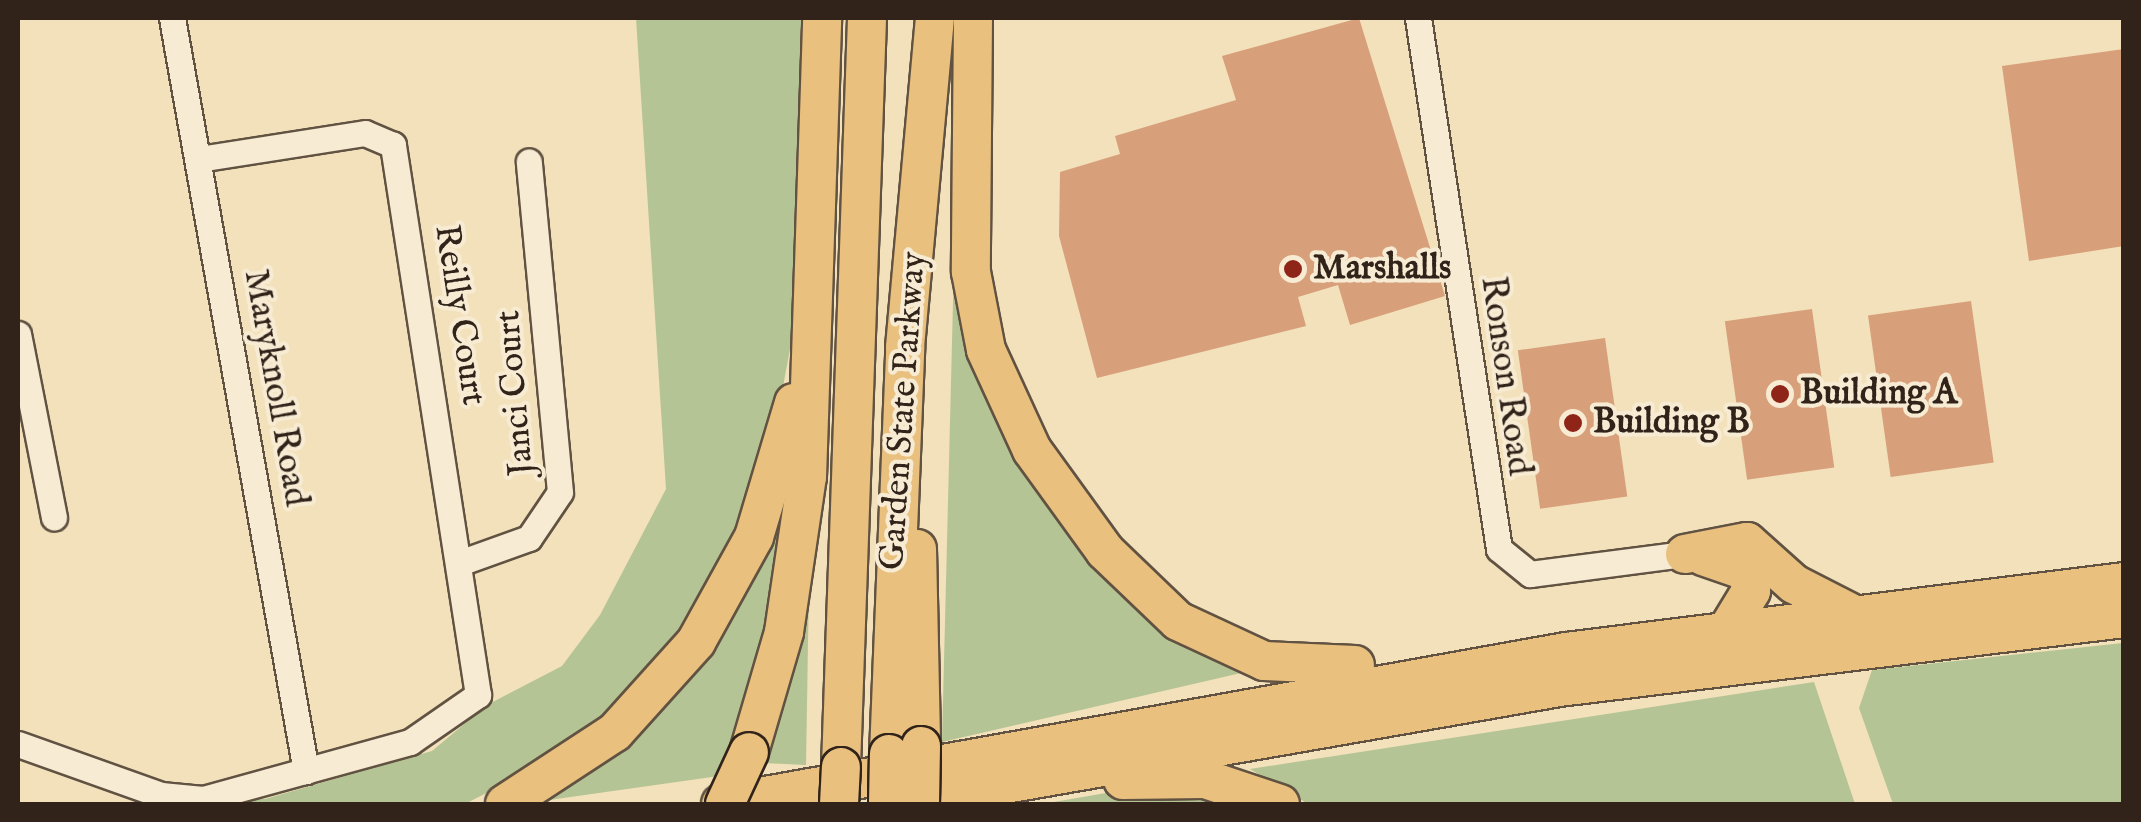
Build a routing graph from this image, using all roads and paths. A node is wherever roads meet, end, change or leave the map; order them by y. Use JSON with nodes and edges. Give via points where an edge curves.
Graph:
{"nodes":[{"id":1,"x":172,"y":18,"type":"edge"},
{"id":2,"x":822,"y":18,"type":"edge"},
{"id":3,"x":867,"y":18,"type":"edge"},
{"id":4,"x":935,"y":18,"type":"edge"},
{"id":5,"x":973,"y":18,"type":"edge"},
{"id":6,"x":1418,"y":18,"type":"edge"},
{"id":7,"x":199,"y":159,"type":"junction"},
{"id":8,"x":529,"y":160,"type":"dead end"},
{"id":9,"x":18,"y":334,"type":"edge"},
{"id":10,"x":809,"y":337,"type":"junction"},
{"id":11,"x":26,"y":418,"type":"edge"},
{"id":12,"x":54,"y":517,"type":"dead end"},
{"id":13,"x":1685,"y":554,"type":"junction"},
{"id":14,"x":462,"y":562,"type":"junction"},
{"id":15,"x":2124,"y":582,"type":"edge"},
{"id":16,"x":1849,"y":612,"type":"junction"},
{"id":17,"x":2124,"y":618,"type":"edge"},
{"id":18,"x":1728,"y":628,"type":"junction"},
{"id":19,"x":1566,"y":652,"type":"junction"},
{"id":20,"x":18,"y":744,"type":"edge"},
{"id":21,"x":905,"y":750,"type":"junction"},
{"id":22,"x":306,"y":771,"type":"junction"},
{"id":23,"x":931,"y":799,"type":"edge"},
{"id":24,"x":504,"y":804,"type":"edge"},
{"id":25,"x":723,"y":804,"type":"edge"},
{"id":26,"x":838,"y":804,"type":"edge"},
{"id":27,"x":890,"y":804,"type":"edge"},
{"id":28,"x":1280,"y":804,"type":"edge"}],
"edges":[{"from":1,"to":7,"type":"street","name":"Maryknoll Road"},
{"from":2,"to":10,"type":"highway"},
{"from":3,"to":26,"type":"highway","name":"Garden State Parkway","bridge":true},
{"from":4,"to":21,"type":"highway","name":"Garden State Parkway","via":[[905,347]]},
{"from":5,"to":19,"type":"highway","via":[[966,218],[986,350],[1040,464],[1127,574],[1194,632],[1283,664],[1344,666],[1471,648]]},
{"from":6,"to":13,"type":"street","name":"Ronson Road","via":[[1499,548],[1530,574]]},
{"from":7,"to":14,"type":"street","name":"Reilly Court","via":[[365,133],[393,145]]},
{"from":7,"to":22,"type":"street","name":"Maryknoll Road"},
{"from":8,"to":14,"type":"street","name":"Janci Court","via":[[560,492],[530,538]]},
{"from":9,"to":11,"type":"street"},
{"from":10,"to":24,"type":"highway","via":[[754,537],[696,642],[616,732]]},
{"from":10,"to":25,"type":"highway","bridge":true,"via":[[810,424],[792,589],[749,752]]},
{"from":11,"to":12,"type":"street"},
{"from":13,"to":16,"type":"highway","via":[[1748,542],[1794,584]]},
{"from":13,"to":18,"type":"highway","via":[[1749,572],[1751,591]]},
{"from":14,"to":22,"type":"street","name":"Reilly Court","via":[[478,695],[410,742]]},
{"from":15,"to":16,"type":"highway"},
{"from":16,"to":18,"type":"highway"},
{"from":17,"to":23,"type":"highway","via":[[1560,687]]},
{"from":18,"to":19,"type":"highway"},
{"from":19,"to":25,"type":"highway"},
{"from":20,"to":22,"type":"street","via":[[181,800]]},
{"from":21,"to":23,"type":"highway","bridge":true},
{"from":21,"to":27,"type":"highway","name":"Garden State Parkway","bridge":true},
{"from":23,"to":27,"type":"highway"},
{"from":23,"to":28,"type":"highway","via":[[1182,777]]}]}
